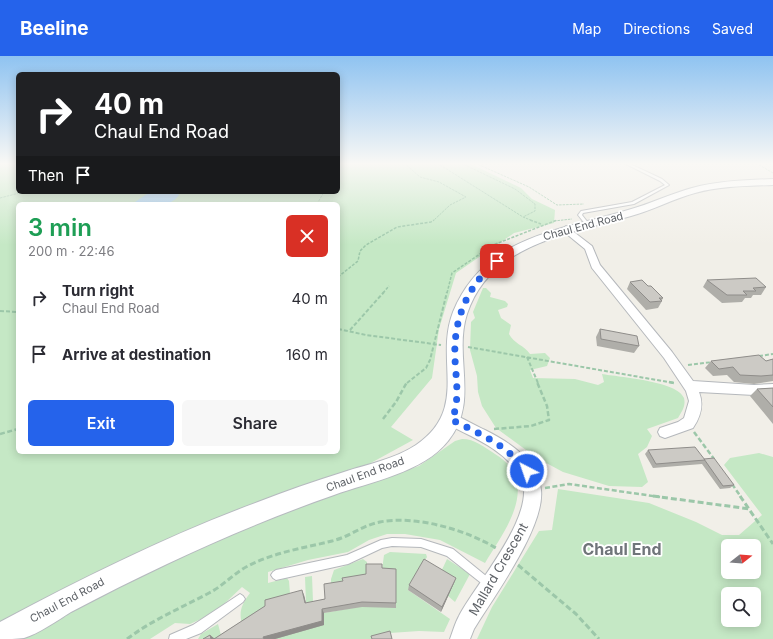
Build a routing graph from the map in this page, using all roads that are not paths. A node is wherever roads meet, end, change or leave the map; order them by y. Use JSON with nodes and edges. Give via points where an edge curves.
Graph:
{"nodes":[{"id":1,"x":657,"y":190,"type":"edge"},
{"id":2,"x":696,"y":190,"type":"edge"},
{"id":3,"x":562,"y":224,"type":"junction"},
{"id":4,"x":587,"y":224,"type":"junction"},
{"id":5,"x":690,"y":386,"type":"junction"},
{"id":6,"x":773,"y":389,"type":"edge"},
{"id":7,"x":452,"y":420,"type":"junction"},
{"id":8,"x":665,"y":432,"type":"dead end"},
{"id":9,"x":276,"y":575,"type":"dead end"},
{"id":10,"x":489,"y":584,"type":"junction"},
{"id":11,"x":240,"y":599,"type":"dead end"},
{"id":12,"x":0,"y":637,"type":"edge"},
{"id":13,"x":174,"y":639,"type":"edge"},
{"id":14,"x":460,"y":639,"type":"edge"}],
"edges":[{"from":1,"to":4,"type":"lane","via":[[633,203],[582,212],[580,215]]},
{"from":2,"to":4,"type":"street","name":"Chaul End Road","via":[[633,212]]},
{"from":3,"to":4,"type":"street","name":"Chaul End Road"},
{"from":3,"to":5,"type":"street","via":[[589,248],[595,266]]},
{"from":3,"to":7,"type":"street","name":"Chaul End Road","via":[[511,251],[490,267],[472,289],[457,325],[457,394]]},
{"from":5,"to":6,"type":"street"},
{"from":5,"to":8,"type":"street","via":[[696,406],[688,424]]},
{"from":7,"to":10,"type":"street","name":"Mallard Crescent","via":[[506,449],[522,464],[532,480],[534,496],[521,534]]},
{"from":7,"to":12,"type":"street","name":"Chaul End Road","via":[[441,437],[431,445],[397,464],[297,498],[188,540],[102,582]]},
{"from":9,"to":10,"type":"lane","via":[[348,559],[381,544],[421,543],[450,552]]},
{"from":10,"to":14,"type":"street","name":"Mallard Crescent","via":[[466,623]]},
{"from":11,"to":13,"type":"lane","via":[[197,629]]}]}
